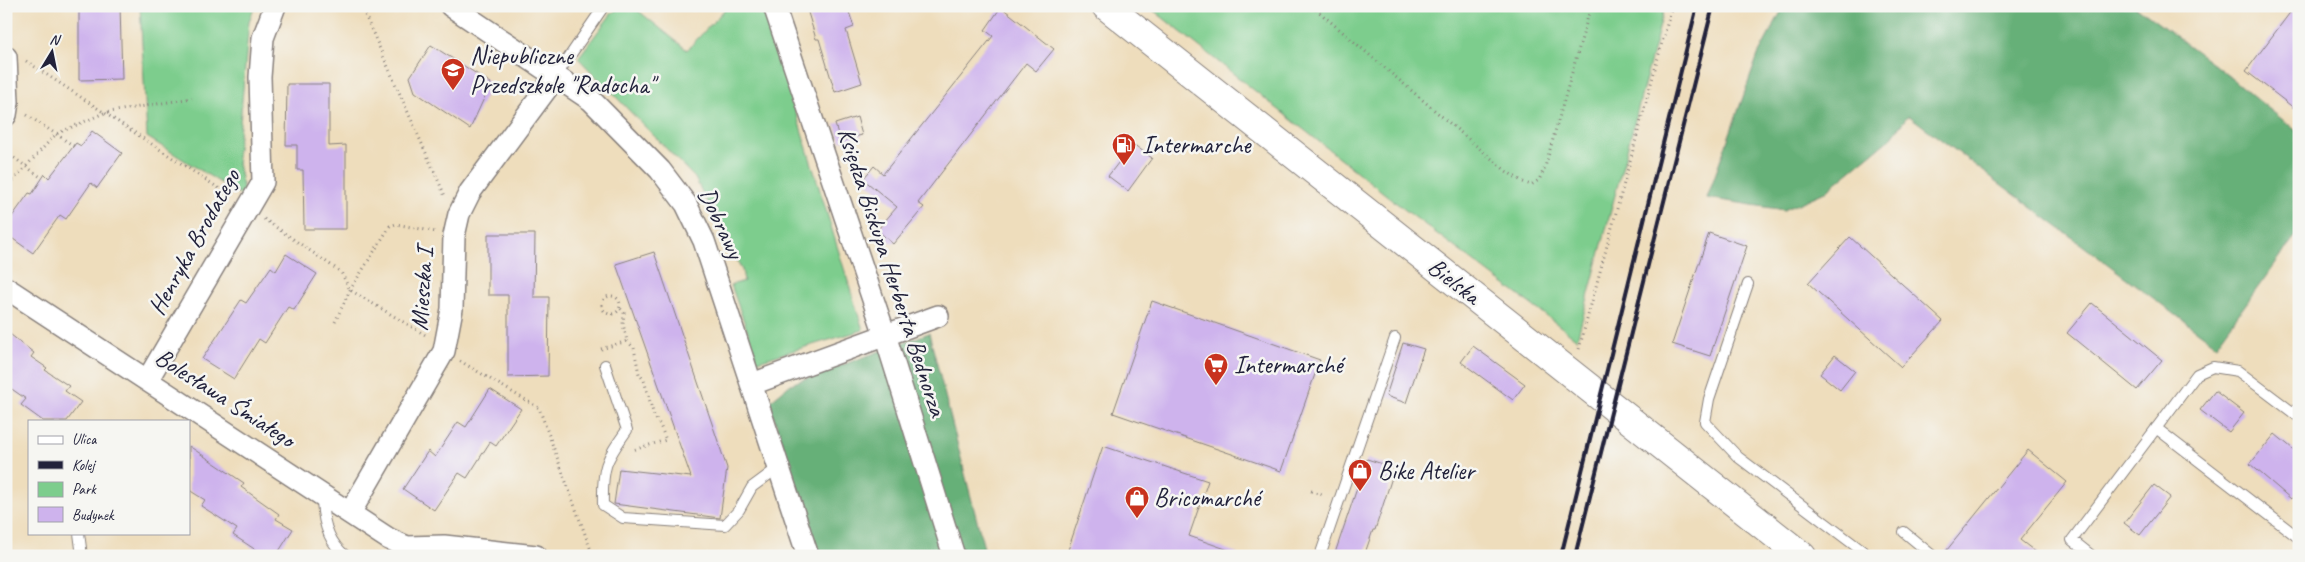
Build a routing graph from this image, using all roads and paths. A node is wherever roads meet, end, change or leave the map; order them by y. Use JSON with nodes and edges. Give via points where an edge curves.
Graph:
{"nodes":[{"id":1,"x":276,"y":6,"type":"edge"},
{"id":2,"x":360,"y":6,"type":"edge"},
{"id":3,"x":451,"y":6,"type":"edge"},
{"id":4,"x":604,"y":6,"type":"edge"},
{"id":5,"x":774,"y":6,"type":"edge"},
{"id":6,"x":1106,"y":6,"type":"edge"},
{"id":7,"x":1312,"y":6,"type":"edge"},
{"id":8,"x":1591,"y":6,"type":"edge"},
{"id":9,"x":1672,"y":6,"type":"edge"},
{"id":10,"x":15,"y":58,"type":"edge"},
{"id":11,"x":556,"y":76,"type":"junction"},
{"id":12,"x":192,"y":98,"type":"dead end"},
{"id":13,"x":7,"y":109,"type":"edge"},
{"id":14,"x":104,"y":113,"type":"junction"},
{"id":15,"x":56,"y":134,"type":"junction"},
{"id":16,"x":74,"y":146,"type":"dead end"},
{"id":17,"x":6,"y":152,"type":"edge"},
{"id":18,"x":26,"y":167,"type":"junction"},
{"id":19,"x":42,"y":178,"type":"dead end"},
{"id":20,"x":6,"y":188,"type":"edge"},
{"id":21,"x":448,"y":204,"type":"dead end"},
{"id":22,"x":6,"y":205,"type":"edge"},
{"id":23,"x":248,"y":208,"type":"junction"},
{"id":24,"x":11,"y":209,"type":"dead end"},
{"id":25,"x":440,"y":233,"type":"dead end"},
{"id":26,"x":1748,"y":284,"type":"dead end"},
{"id":27,"x":6,"y":288,"type":"edge"},
{"id":28,"x":350,"y":290,"type":"junction"},
{"id":29,"x":620,"y":308,"type":"junction"},
{"id":30,"x":938,"y":316,"type":"dead end"},
{"id":31,"x":335,"y":322,"type":"dead end"},
{"id":32,"x":885,"y":336,"type":"junction"},
{"id":33,"x":1395,"y":338,"type":"dead end"},
{"id":34,"x":627,"y":341,"type":"junction"},
{"id":35,"x":1580,"y":350,"type":"dead end"},
{"id":36,"x":444,"y":351,"type":"junction"},
{"id":37,"x":605,"y":365,"type":"joint"},
{"id":38,"x":148,"y":379,"type":"junction"},
{"id":39,"x":752,"y":384,"type":"junction"},
{"id":40,"x":2299,"y":417,"type":"edge"},
{"id":41,"x":2156,"y":428,"type":"junction"},
{"id":42,"x":610,"y":454,"type":"junction"},
{"id":43,"x":780,"y":467,"type":"junction"},
{"id":44,"x":322,"y":494,"type":"junction"},
{"id":45,"x":350,"y":513,"type":"junction"},
{"id":46,"x":1904,"y":532,"type":"dead end"},
{"id":47,"x":79,"y":534,"type":"edge"},
{"id":48,"x":2299,"y":538,"type":"edge"},
{"id":49,"x":407,"y":551,"type":"edge"},
{"id":50,"x":82,"y":556,"type":"edge"},
{"id":51,"x":346,"y":556,"type":"edge"},
{"id":52,"x":536,"y":556,"type":"edge"},
{"id":53,"x":594,"y":556,"type":"edge"},
{"id":54,"x":808,"y":556,"type":"edge"},
{"id":55,"x":954,"y":556,"type":"edge"},
{"id":56,"x":1320,"y":556,"type":"edge"},
{"id":57,"x":1802,"y":556,"type":"edge"},
{"id":58,"x":1868,"y":556,"type":"edge"},
{"id":59,"x":1933,"y":556,"type":"edge"},
{"id":60,"x":2092,"y":556,"type":"edge"}],
"edges":[{"from":1,"to":23,"type":"street","name":"Henryka Brodatego","via":[[263,38],[260,77],[263,182]]},
{"from":2,"to":21,"type":"path"},
{"from":3,"to":11,"type":"street","name":"Dobrawy"},
{"from":4,"to":11,"type":"lane"},
{"from":5,"to":32,"type":"street","name":"Księdza Biskupa Herberta Bednorza"},
{"from":6,"to":57,"type":"main road","name":"Bielska"},
{"from":7,"to":8,"type":"path","via":[[1506,171],[1531,184],[1538,180],[1545,167]]},
{"from":9,"to":35,"type":"path"},
{"from":10,"to":13,"type":"street"},
{"from":10,"to":14,"type":"path"},
{"from":11,"to":36,"type":"street","name":"Mieszka I","via":[[470,192],[459,214],[454,236],[451,318]]},
{"from":11,"to":39,"type":"street","name":"Dobrawy","via":[[591,100],[660,170],[686,204],[704,240]]},
{"from":12,"to":14,"type":"path"},
{"from":13,"to":15,"type":"path"},
{"from":14,"to":15,"type":"path"},
{"from":14,"to":23,"type":"path"},
{"from":15,"to":16,"type":"path"},
{"from":15,"to":18,"type":"path"},
{"from":17,"to":18,"type":"path"},
{"from":18,"to":19,"type":"path"},
{"from":18,"to":20,"type":"path"},
{"from":22,"to":24,"type":"path"},
{"from":23,"to":28,"type":"path","via":[[341,272]]},
{"from":23,"to":38,"type":"street","name":"Henryka Brodatego"},
{"from":25,"to":28,"type":"path","via":[[396,224],[390,226]]},
{"from":26,"to":58,"type":"lane","via":[[1709,399],[1705,422],[1738,457]]},
{"from":27,"to":38,"type":"street","name":"Bolesława Śmiałego"},
{"from":28,"to":31,"type":"path"},
{"from":28,"to":36,"type":"path","via":[[427,335]]},
{"from":29,"to":29,"type":"path","via":[[614,297],[606,298],[603,303],[605,312],[610,314]]},
{"from":29,"to":34,"type":"path","via":[[624,313]]},
{"from":30,"to":32,"type":"street"},
{"from":32,"to":39,"type":"street"},
{"from":32,"to":55,"type":"street","name":"Księdza Biskupa Herberta Bednorza"},
{"from":33,"to":56,"type":"lane"},
{"from":34,"to":37,"type":"path","via":[[601,349]]},
{"from":34,"to":42,"type":"path","via":[[634,348],[639,374],[666,440]]},
{"from":36,"to":45,"type":"street","name":"Mieszka I"},
{"from":36,"to":53,"type":"path","via":[[539,408]]},
{"from":37,"to":42,"type":"lane","via":[[627,430]]},
{"from":38,"to":44,"type":"street","name":"Bolesława Śmiałego"},
{"from":39,"to":43,"type":"street","name":"Dobrawy"},
{"from":40,"to":41,"type":"lane","via":[[2238,371],[2213,367],[2197,374]]},
{"from":41,"to":48,"type":"lane"},
{"from":41,"to":60,"type":"lane","via":[[2072,540]]},
{"from":42,"to":43,"type":"lane","via":[[602,475],[603,504],[623,518],[725,525],[740,510],[752,487]]},
{"from":43,"to":54,"type":"street","name":"Dobrawy"},
{"from":44,"to":45,"type":"street","name":"Bolesława Śmiałego"},
{"from":44,"to":51,"type":"lane","via":[[322,514],[334,544]]},
{"from":45,"to":49,"type":"street","name":"Bolesława Śmiałego"},
{"from":46,"to":59,"type":"lane"},
{"from":47,"to":50,"type":"lane"},
{"from":49,"to":52,"type":"street","via":[[444,546]]}]}
